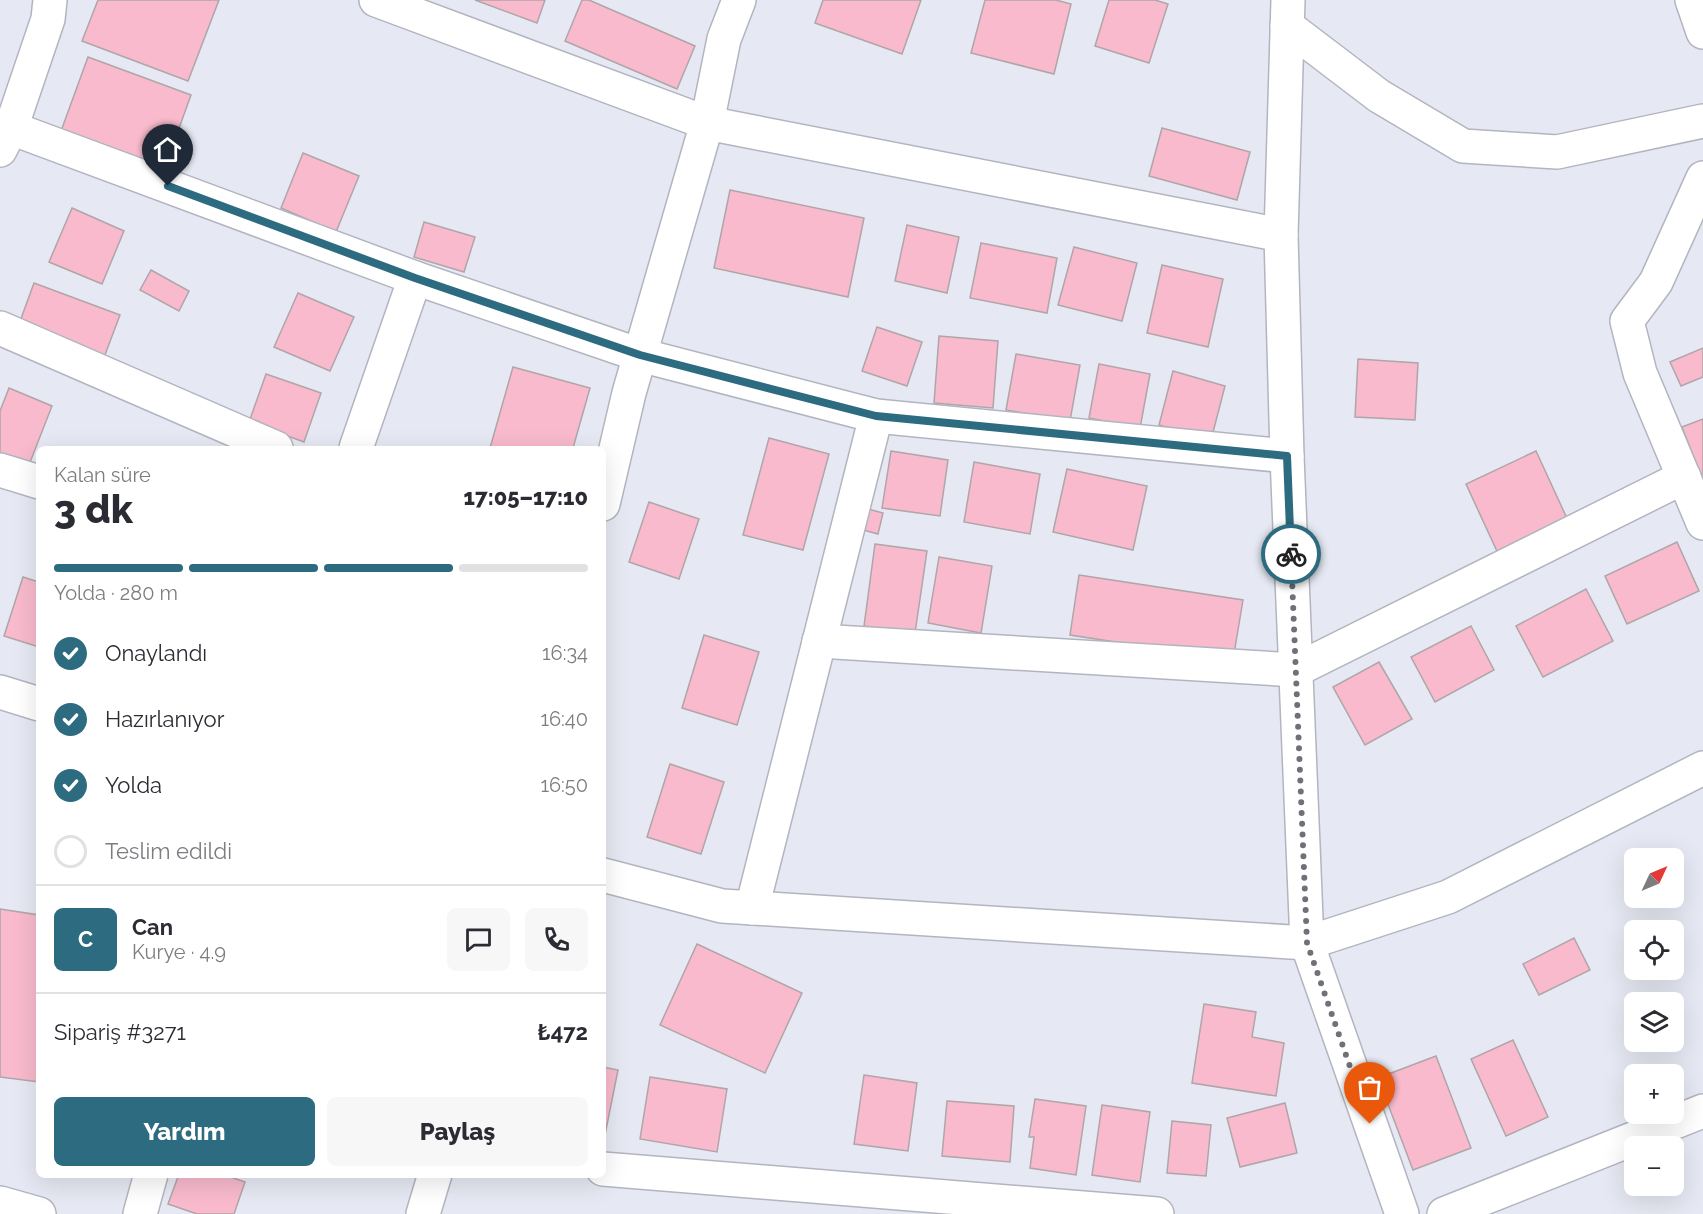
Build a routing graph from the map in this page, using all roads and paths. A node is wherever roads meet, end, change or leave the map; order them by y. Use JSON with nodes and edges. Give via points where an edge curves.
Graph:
{"nodes":[{"id":1,"x":50,"y":0,"type":"edge"},
{"id":2,"x":376,"y":0,"type":"edge"},
{"id":3,"x":739,"y":0,"type":"edge"},
{"id":4,"x":1692,"y":0,"type":"edge"},
{"id":5,"x":1288,"y":13,"type":"edge"},
{"id":6,"x":1703,"y":32,"type":"edge"},
{"id":7,"x":1703,"y":121,"type":"edge"},
{"id":8,"x":707,"y":123,"type":"junction"},
{"id":9,"x":6,"y":139,"type":"edge"},
{"id":10,"x":1703,"y":178,"type":"edge"},
{"id":11,"x":1281,"y":235,"type":"junction"},
{"id":12,"x":415,"y":278,"type":"junction"},
{"id":13,"x":0,"y":328,"type":"edge"},
{"id":14,"x":640,"y":355,"type":"junction"},
{"id":15,"x":876,"y":416,"type":"junction"},
{"id":16,"x":271,"y":446,"type":"edge"},
{"id":17,"x":357,"y":446,"type":"edge"},
{"id":18,"x":1287,"y":456,"type":"junction"},
{"id":19,"x":0,"y":470,"type":"edge"},
{"id":20,"x":1684,"y":477,"type":"junction"},
{"id":21,"x":36,"y":481,"type":"edge"},
{"id":22,"x":606,"y":492,"type":"edge"},
{"id":23,"x":1703,"y":523,"type":"edge"},
{"id":24,"x":819,"y":641,"type":"junction"},
{"id":25,"x":1296,"y":670,"type":"junction"},
{"id":26,"x":0,"y":692,"type":"edge"},
{"id":27,"x":36,"y":703,"type":"edge"},
{"id":28,"x":1703,"y":768,"type":"edge"},
{"id":29,"x":606,"y":876,"type":"edge"},
{"id":30,"x":752,"y":908,"type":"junction"},
{"id":31,"x":1307,"y":943,"type":"junction"},
{"id":32,"x":1703,"y":1111,"type":"edge"},
{"id":33,"x":606,"y":1169,"type":"edge"},
{"id":34,"x":150,"y":1178,"type":"edge"},
{"id":35,"x":434,"y":1178,"type":"edge"},
{"id":36,"x":0,"y":1203,"type":"edge"},
{"id":37,"x":39,"y":1214,"type":"edge"},
{"id":38,"x":140,"y":1214,"type":"edge"},
{"id":39,"x":423,"y":1214,"type":"edge"},
{"id":40,"x":1157,"y":1214,"type":"edge"},
{"id":41,"x":1402,"y":1214,"type":"edge"},
{"id":42,"x":1444,"y":1214,"type":"edge"}],
"edges":[{"from":1,"to":9,"type":"street","via":[[48,19]]},
{"from":2,"to":8,"type":"street"},
{"from":3,"to":8,"type":"street","via":[[724,39]]},
{"from":4,"to":6,"type":"street"},
{"from":5,"to":7,"type":"street","via":[[1378,96],[1462,146],[1557,152]]},
{"from":5,"to":11,"type":"street"},
{"from":8,"to":11,"type":"street"},
{"from":8,"to":14,"type":"street"},
{"from":9,"to":12,"type":"street"},
{"from":10,"to":20,"type":"street","via":[[1656,282],[1627,321],[1640,373]]},
{"from":11,"to":18,"type":"street"},
{"from":12,"to":14,"type":"street"},
{"from":12,"to":17,"type":"street"},
{"from":13,"to":16,"type":"street"},
{"from":14,"to":15,"type":"street"},
{"from":14,"to":22,"type":"street"},
{"from":15,"to":18,"type":"street"},
{"from":15,"to":24,"type":"street"},
{"from":18,"to":25,"type":"street"},
{"from":19,"to":21,"type":"street"},
{"from":20,"to":23,"type":"street"},
{"from":20,"to":25,"type":"street"},
{"from":24,"to":25,"type":"street"},
{"from":24,"to":30,"type":"street"},
{"from":25,"to":31,"type":"street"},
{"from":26,"to":27,"type":"street"},
{"from":28,"to":31,"type":"street","via":[[1448,897]]},
{"from":29,"to":30,"type":"street","via":[[722,906]]},
{"from":30,"to":31,"type":"street"},
{"from":31,"to":41,"type":"street"},
{"from":32,"to":42,"type":"street"},
{"from":33,"to":40,"type":"street"},
{"from":34,"to":38,"type":"street"},
{"from":35,"to":39,"type":"street"},
{"from":36,"to":37,"type":"street"}]}
